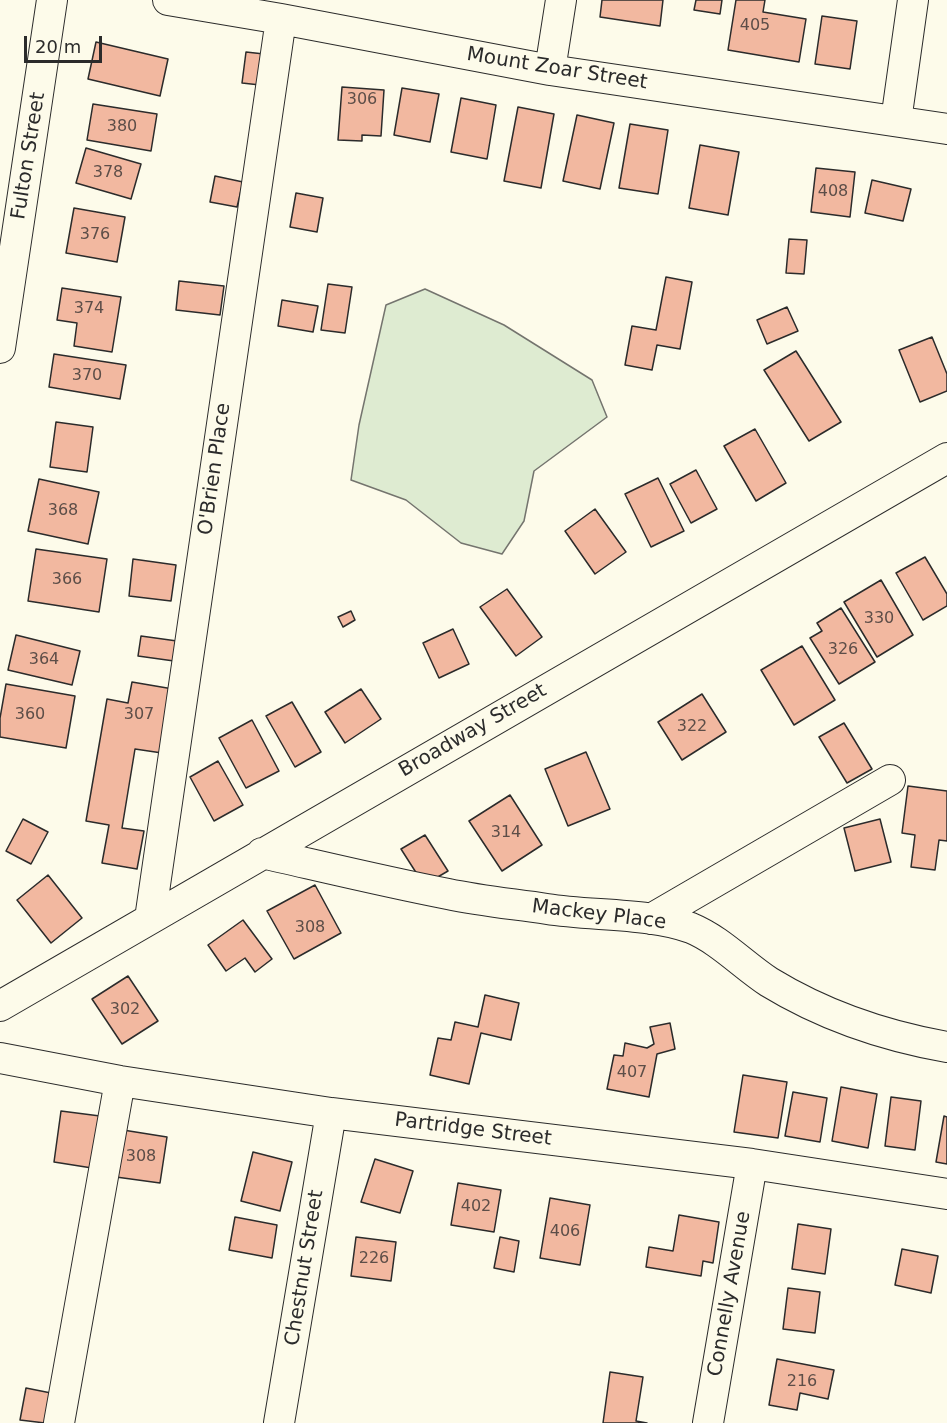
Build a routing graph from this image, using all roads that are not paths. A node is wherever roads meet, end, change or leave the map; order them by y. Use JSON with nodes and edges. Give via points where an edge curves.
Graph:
{"nodes":[{"id":1,"x":52,"y":0,"type":"edge"},
{"id":2,"x":168,"y":0,"type":"edge"},
{"id":3,"x":561,"y":0,"type":"edge"},
{"id":4,"x":913,"y":0,"type":"edge"},
{"id":5,"x":281,"y":19,"type":"junction"},
{"id":6,"x":550,"y":70,"type":"junction"},
{"id":7,"x":896,"y":121,"type":"junction"},
{"id":8,"x":947,"y":129,"type":"edge"},
{"id":9,"x":0,"y":348,"type":"edge"},
{"id":10,"x":947,"y":458,"type":"edge"},
{"id":11,"x":890,"y":780,"type":"dead end"},
{"id":12,"x":262,"y":853,"type":"junction"},
{"id":13,"x":150,"y":919,"type":"junction"},
{"id":14,"x":651,"y":919,"type":"junction"},
{"id":15,"x":0,"y":1006,"type":"edge"},
{"id":16,"x":947,"y":1047,"type":"edge"},
{"id":17,"x":0,"y":1058,"type":"edge"},
{"id":18,"x":120,"y":1082,"type":"junction"},
{"id":19,"x":331,"y":1113,"type":"junction"},
{"id":20,"x":752,"y":1164,"type":"junction"},
{"id":21,"x":947,"y":1194,"type":"edge"},
{"id":22,"x":59,"y":1423,"type":"edge"},
{"id":23,"x":279,"y":1423,"type":"edge"},
{"id":24,"x":708,"y":1423,"type":"edge"}],
"edges":[{"from":1,"to":9,"type":"street","name":"Fulton Street"},
{"from":2,"to":5,"type":"street","name":"Mount Zoar Street"},
{"from":3,"to":6,"type":"street"},
{"from":4,"to":7,"type":"street"},
{"from":5,"to":6,"type":"street","name":"Mount Zoar Street"},
{"from":5,"to":13,"type":"street","name":"O'Brien Place"},
{"from":6,"to":7,"type":"street","name":"Mount Zoar Street"},
{"from":7,"to":8,"type":"street","name":"Mount Zoar Street"},
{"from":10,"to":12,"type":"street","name":"Broadway Street"},
{"from":11,"to":14,"type":"street"},
{"from":12,"to":13,"type":"street","name":"Broadway Street"},
{"from":12,"to":14,"type":"street","name":"Mackey Place","via":[[450,895],[578,914]]},
{"from":13,"to":15,"type":"street","name":"Broadway Street"},
{"from":14,"to":16,"type":"street","name":"Mackey Place","via":[[691,928],[770,982],[851,1022]]},
{"from":17,"to":18,"type":"street","name":"Partridge Street"},
{"from":18,"to":19,"type":"street","name":"Partridge Street"},
{"from":18,"to":22,"type":"street"},
{"from":19,"to":20,"type":"street","name":"Partridge Street"},
{"from":19,"to":23,"type":"street","name":"Chestnut Street"},
{"from":20,"to":21,"type":"street","name":"Partridge Street"},
{"from":20,"to":24,"type":"street","name":"Connelly Avenue"}]}
